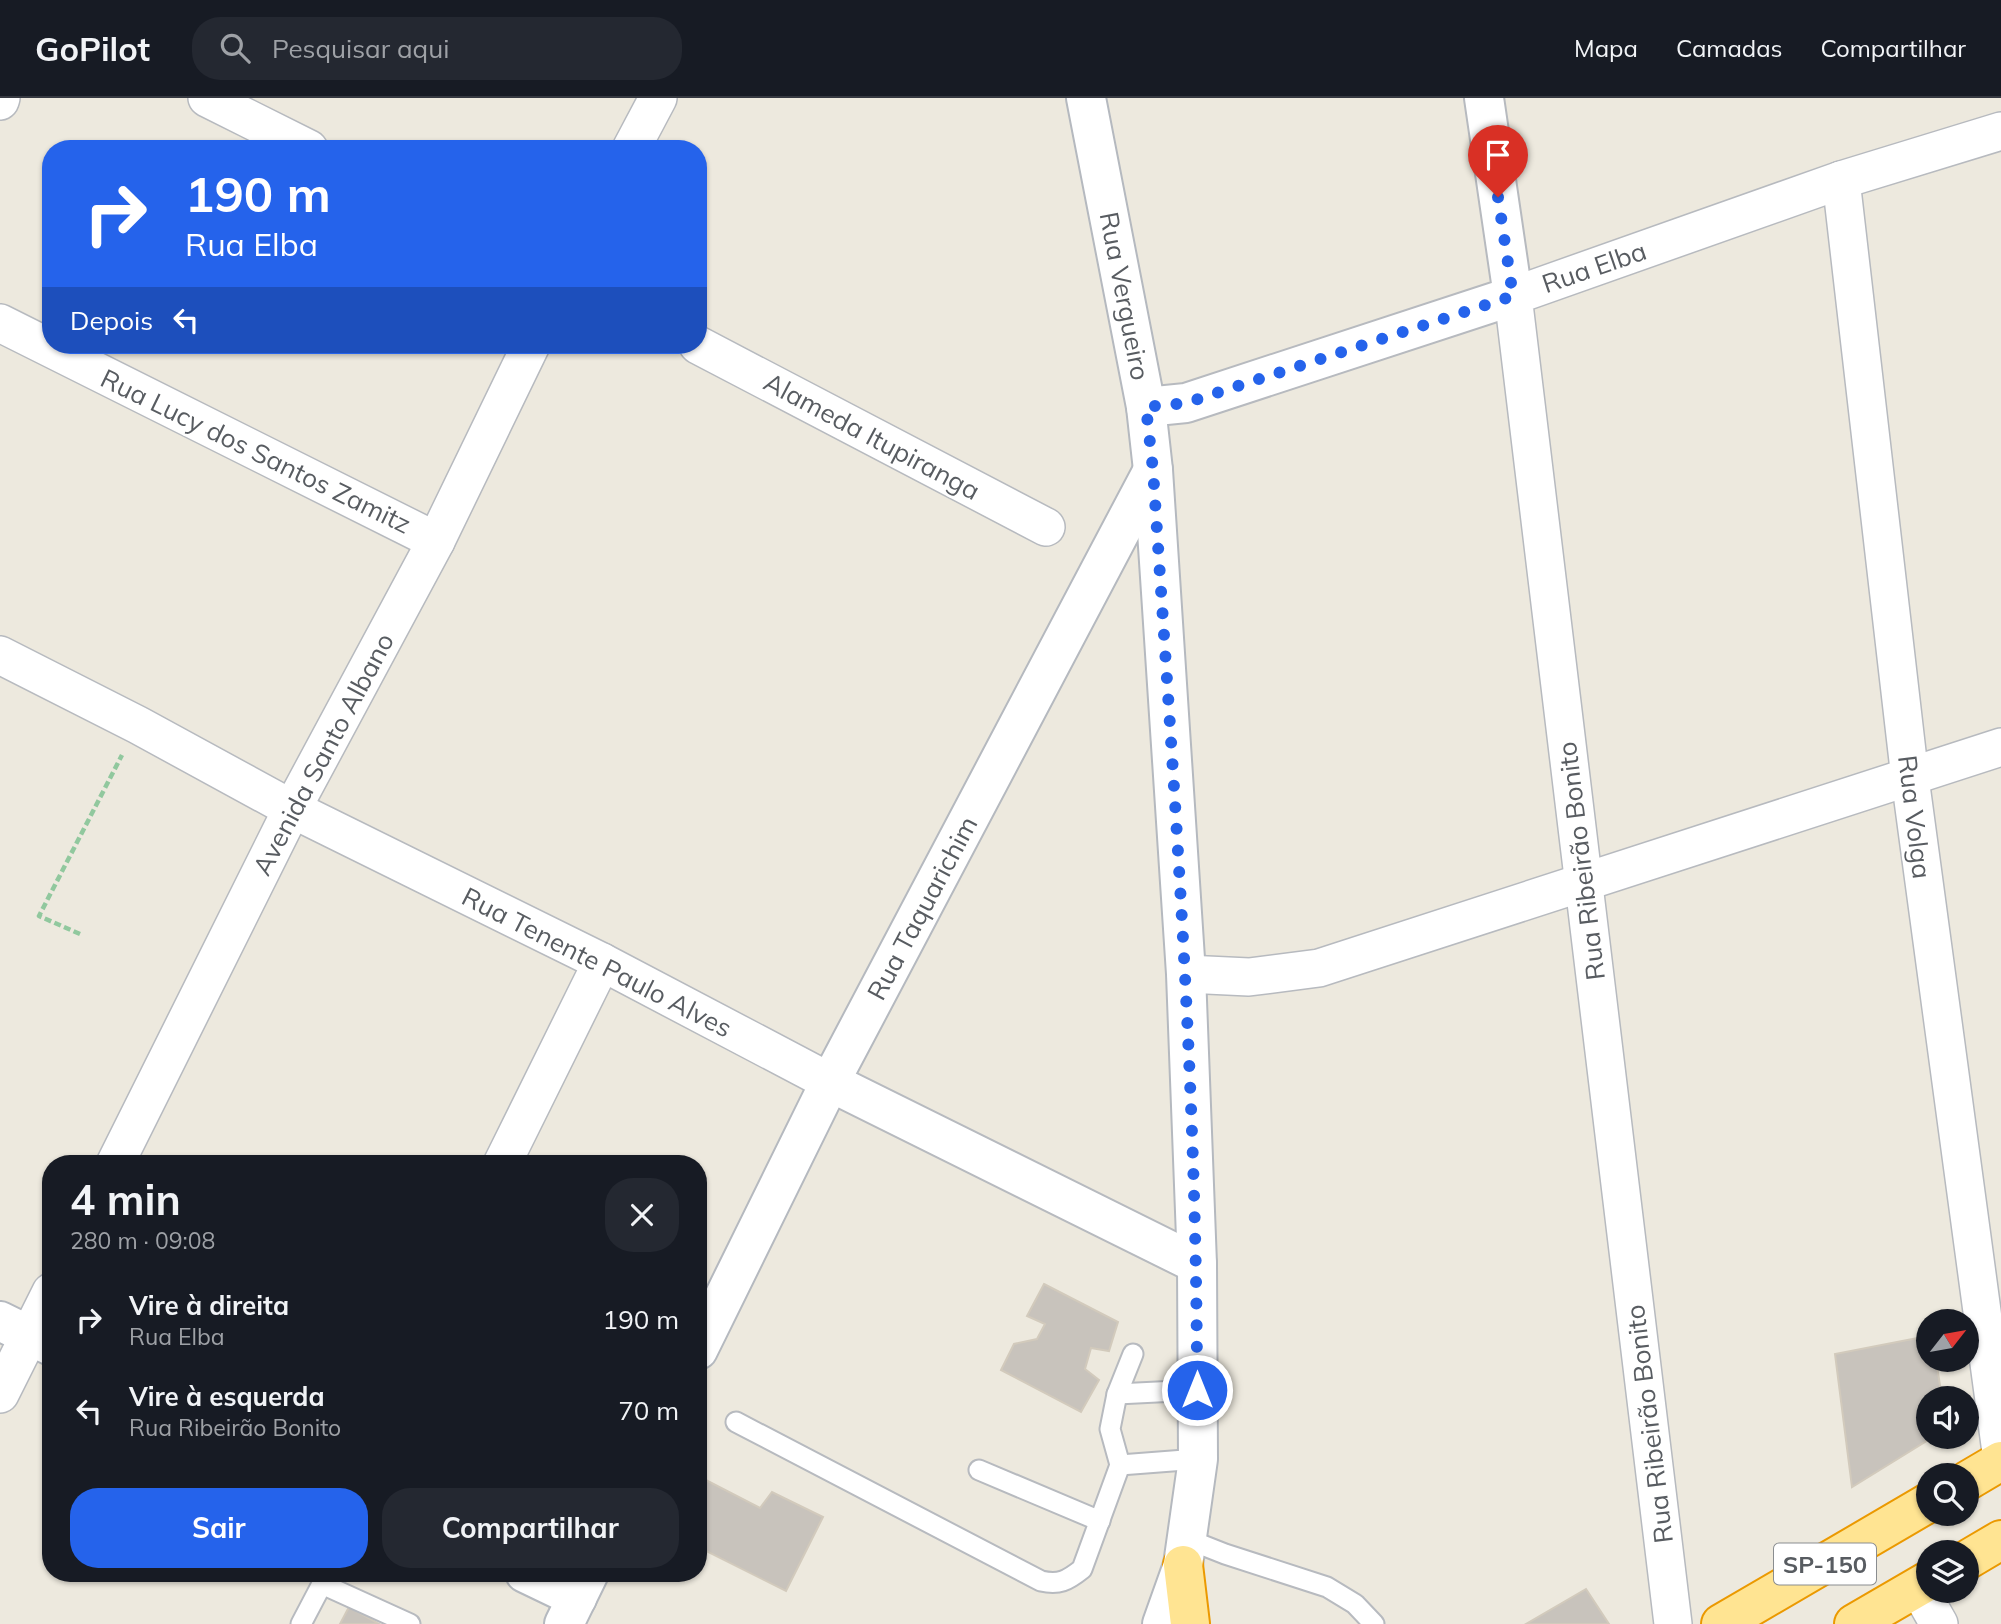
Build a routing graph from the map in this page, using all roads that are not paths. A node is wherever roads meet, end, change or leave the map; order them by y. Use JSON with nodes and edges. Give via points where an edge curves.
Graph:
{"nodes":[{"id":1,"x":207,"y":98,"type":"edge"},
{"id":2,"x":658,"y":98,"type":"edge"},
{"id":3,"x":1086,"y":98,"type":"edge"},
{"id":4,"x":1484,"y":98,"type":"edge"},
{"id":5,"x":2001,"y":131,"type":"edge"},
{"id":6,"x":291,"y":140,"type":"edge"},
{"id":7,"x":636,"y":140,"type":"edge"},
{"id":8,"x":1841,"y":180,"type":"junction"},
{"id":9,"x":1513,"y":296,"type":"junction"},
{"id":10,"x":0,"y":323,"type":"edge"},
{"id":11,"x":42,"y":344,"type":"edge"},
{"id":12,"x":707,"y":350,"type":"edge"},
{"id":13,"x":62,"y":354,"type":"edge"},
{"id":14,"x":527,"y":354,"type":"edge"},
{"id":15,"x":1146,"y":407,"type":"junction"},
{"id":16,"x":1153,"y":470,"type":"junction"},
{"id":17,"x":1046,"y":527,"type":"dead end"},
{"id":18,"x":436,"y":541,"type":"junction"},
{"id":19,"x":0,"y":655,"type":"edge"},
{"id":20,"x":2001,"y":747,"type":"edge"},
{"id":21,"x":1910,"y":778,"type":"junction"},
{"id":22,"x":292,"y":809,"type":"junction"},
{"id":23,"x":1583,"y":883,"type":"junction"},
{"id":24,"x":602,"y":962,"type":"junction"},
{"id":25,"x":1186,"y":974,"type":"junction"},
{"id":26,"x":830,"y":1082,"type":"junction"},
{"id":27,"x":119,"y":1155,"type":"edge"},
{"id":28,"x":506,"y":1155,"type":"edge"},
{"id":29,"x":1197,"y":1264,"type":"junction"},
{"id":30,"x":42,"y":1308,"type":"edge"},
{"id":31,"x":707,"y":1332,"type":"edge"},
{"id":32,"x":27,"y":1334,"type":"edge"},
{"id":33,"x":1133,"y":1354,"type":"dead end"},
{"id":34,"x":1197,"y":1390,"type":"junction"},
{"id":35,"x":0,"y":1394,"type":"edge"},
{"id":36,"x":1117,"y":1394,"type":"junction"},
{"id":37,"x":736,"y":1422,"type":"dead end"},
{"id":38,"x":2001,"y":1452,"type":"edge"},
{"id":39,"x":1198,"y":1459,"type":"junction"},
{"id":40,"x":2001,"y":1461,"type":"edge"},
{"id":41,"x":1120,"y":1465,"type":"junction"},
{"id":42,"x":979,"y":1470,"type":"dead end"},
{"id":43,"x":1979,"y":1474,"type":"edge"},
{"id":44,"x":1916,"y":1510,"type":"edge"},
{"id":45,"x":1100,"y":1521,"type":"junction"},
{"id":46,"x":2001,"y":1540,"type":"edge"},
{"id":47,"x":1185,"y":1552,"type":"junction"},
{"id":48,"x":1979,"y":1553,"type":"edge"},
{"id":49,"x":542,"y":1582,"type":"edge"},
{"id":50,"x":1916,"y":1588,"type":"edge"},
{"id":51,"x":576,"y":1599,"type":"edge"},
{"id":52,"x":1931,"y":1603,"type":"edge"},
{"id":53,"x":301,"y":1624,"type":"edge"},
{"id":54,"x":410,"y":1624,"type":"edge"},
{"id":55,"x":1162,"y":1624,"type":"edge"},
{"id":56,"x":1190,"y":1624,"type":"edge"},
{"id":57,"x":1374,"y":1624,"type":"edge"},
{"id":58,"x":1673,"y":1624,"type":"edge"},
{"id":59,"x":1721,"y":1624,"type":"edge"},
{"id":60,"x":1854,"y":1624,"type":"edge"},
{"id":61,"x":1939,"y":1624,"type":"edge"}],
"edges":[{"from":1,"to":6,"type":"street"},
{"from":2,"to":7,"type":"street"},
{"from":3,"to":15,"type":"main road","name":"Rua Vergueiro"},
{"from":4,"to":9,"type":"main road","name":"Rua Ribeirão Bonito"},
{"from":5,"to":8,"type":"street","name":"Rua Elba"},
{"from":8,"to":9,"type":"street","name":"Rua Elba"},
{"from":8,"to":21,"type":"street","name":"Rua Volga"},
{"from":9,"to":15,"type":"main road","name":"Rua Elba","via":[[1186,403]]},
{"from":9,"to":23,"type":"street","name":"Rua Ribeirão Bonito"},
{"from":10,"to":11,"type":"street","name":"Rua Lucy dos Santos Zamitz"},
{"from":12,"to":17,"type":"street","name":"Alameda Itupiranga"},
{"from":13,"to":18,"type":"street","name":"Rua Lucy dos Santos Zamitz"},
{"from":14,"to":18,"type":"street","name":"Avenida Santo Albano"},
{"from":15,"to":16,"type":"main road","name":"Rua Vergueiro"},
{"from":16,"to":25,"type":"main road","name":"Rua Vergueiro"},
{"from":16,"to":26,"type":"main road","name":"Rua Taquarichim"},
{"from":18,"to":22,"type":"street","name":"Avenida Santo Albano"},
{"from":19,"to":22,"type":"street","name":"Rua Tenente Paulo Alves"},
{"from":20,"to":21,"type":"street"},
{"from":21,"to":23,"type":"street"},
{"from":21,"to":38,"type":"street","name":"Rua Volga"},
{"from":22,"to":24,"type":"street","name":"Rua Tenente Paulo Alves"},
{"from":22,"to":27,"type":"street","name":"Avenida Santo Albano"},
{"from":23,"to":25,"type":"street","via":[[1319,968],[1249,977]]},
{"from":23,"to":58,"type":"street","name":"Rua Ribeirão Bonito"},
{"from":24,"to":26,"type":"street","name":"Rua Tenente Paulo Alves"},
{"from":24,"to":28,"type":"street"},
{"from":25,"to":29,"type":"main road","name":"Rua Vergueiro"},
{"from":26,"to":29,"type":"main road","name":"Rua Tenente Paulo Alves"},
{"from":26,"to":31,"type":"main road","name":"Rua Taquarichim"},
{"from":29,"to":34,"type":"main road","name":"Rua Vergueiro"},
{"from":30,"to":32,"type":"street"},
{"from":32,"to":35,"type":"street"},
{"from":33,"to":36,"type":"lane"},
{"from":34,"to":36,"type":"lane"},
{"from":34,"to":39,"type":"main road","name":"Rua Vergueiro"},
{"from":36,"to":41,"type":"lane","via":[[1111,1429]]},
{"from":37,"to":45,"type":"lane","via":[[1041,1581],[1068,1581],[1082,1569]]},
{"from":39,"to":41,"type":"lane"},
{"from":39,"to":47,"type":"main road","name":"Rua Vergueiro"},
{"from":40,"to":43,"type":"highway"},
{"from":41,"to":45,"type":"lane"},
{"from":42,"to":45,"type":"lane"},
{"from":44,"to":59,"type":"highway","number":"SP-150"},
{"from":46,"to":48,"type":"highway"},
{"from":47,"to":55,"type":"main road","name":"Rua Vergueiro"},
{"from":47,"to":56,"type":"highway"},
{"from":47,"to":57,"type":"lane","via":[[1225,1554],[1327,1587],[1355,1604]]},
{"from":49,"to":51,"type":"main road"},
{"from":50,"to":60,"type":"highway","number":"SP-150"},
{"from":52,"to":61,"type":"street"},
{"from":53,"to":54,"type":"lane","via":[[322,1584]]}]}
